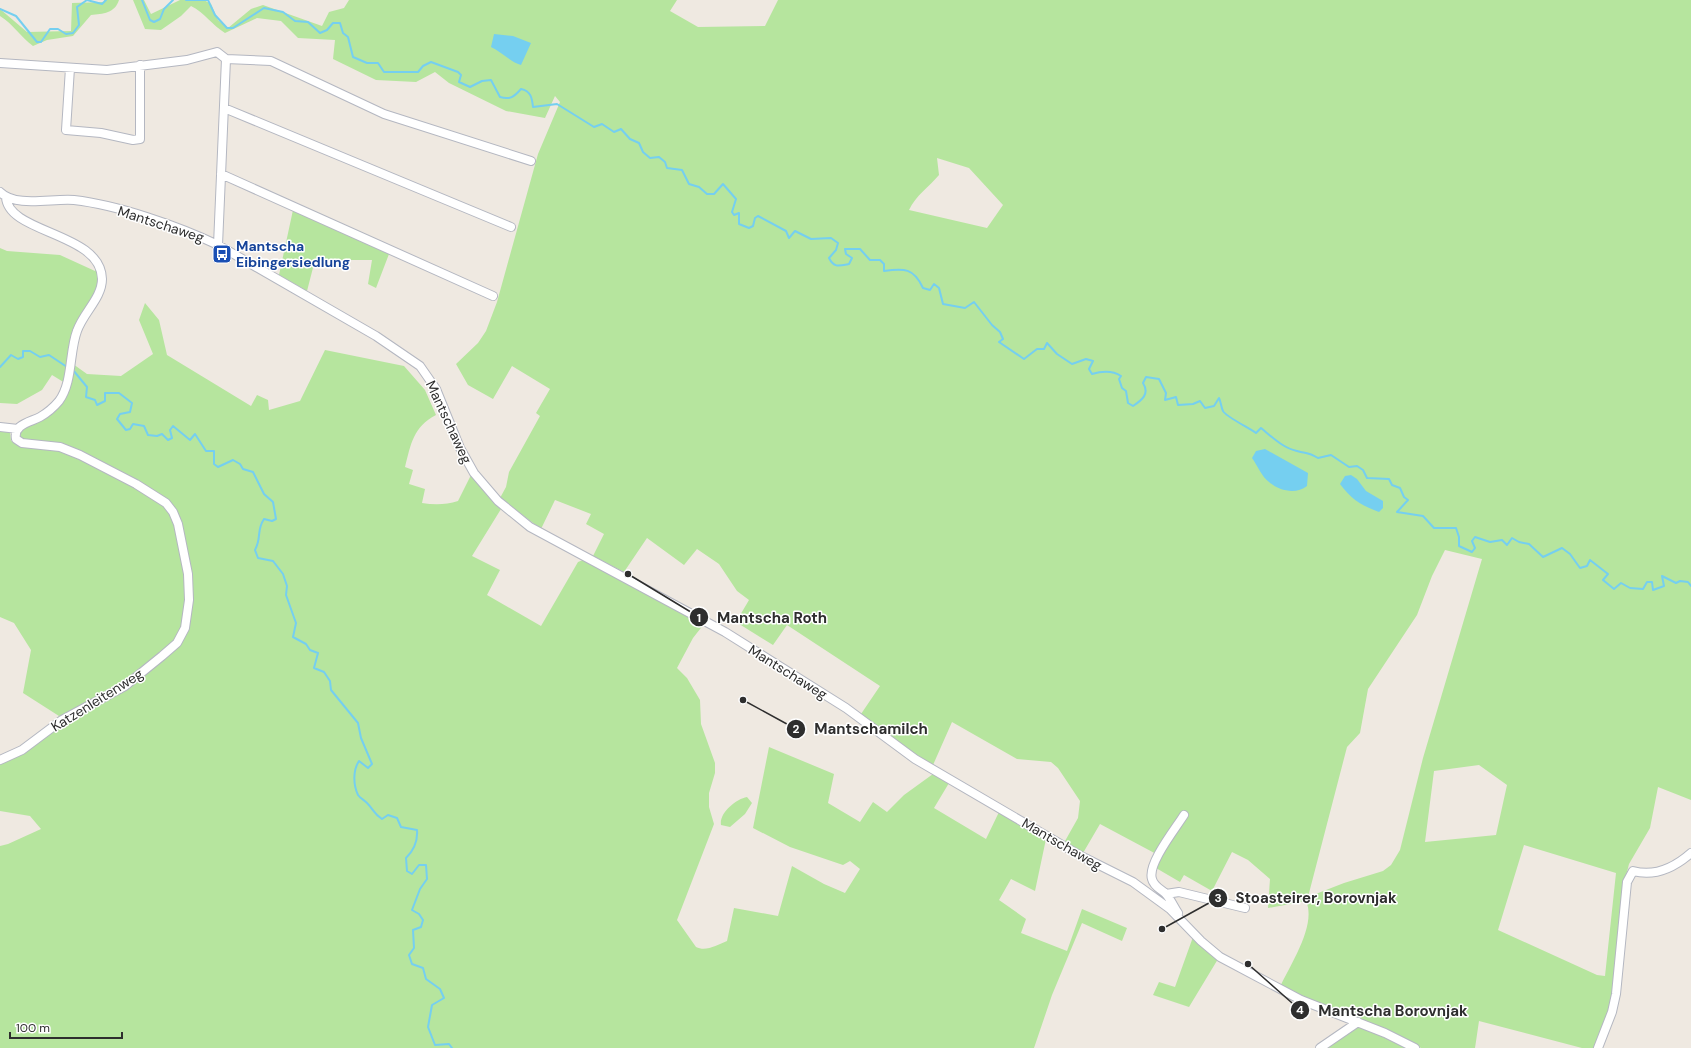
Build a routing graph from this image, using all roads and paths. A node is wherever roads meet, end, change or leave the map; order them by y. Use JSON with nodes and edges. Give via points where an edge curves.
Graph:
{"nodes":[{"id":1,"x":226,"y":60,"type":"junction"},
{"id":2,"x":0,"y":63,"type":"edge"},
{"id":3,"x":140,"y":65,"type":"junction"},
{"id":4,"x":70,"y":68,"type":"junction"},
{"id":5,"x":224,"y":108,"type":"junction"},
{"id":6,"x":531,"y":161,"type":"dead end"},
{"id":7,"x":221,"y":174,"type":"junction"},
{"id":8,"x":2,"y":195,"type":"edge"},
{"id":9,"x":511,"y":227,"type":"dead end"},
{"id":10,"x":218,"y":244,"type":"junction"},
{"id":11,"x":493,"y":296,"type":"dead end"},
{"id":12,"x":0,"y":427,"type":"edge"},
{"id":13,"x":18,"y":429,"type":"junction"},
{"id":14,"x":0,"y":760,"type":"edge"},
{"id":15,"x":1184,"y":814,"type":"dead end"},
{"id":16,"x":1691,"y":853,"type":"edge"},
{"id":17,"x":1133,"y":882,"type":"junction"},
{"id":18,"x":1155,"y":885,"type":"junction"},
{"id":19,"x":1166,"y":894,"type":"junction"},
{"id":20,"x":1245,"y":908,"type":"dead end"},
{"id":21,"x":1186,"y":925,"type":"junction"},
{"id":22,"x":1358,"y":1022,"type":"junction"},
{"id":23,"x":1320,"y":1048,"type":"edge"},
{"id":24,"x":1415,"y":1048,"type":"edge"},
{"id":25,"x":1598,"y":1048,"type":"edge"}],
"edges":[{"from":1,"to":3,"type":"street","via":[[217,52],[187,60]]},
{"from":1,"to":5,"type":"street"},
{"from":1,"to":6,"type":"street","via":[[271,61],[384,114]]},
{"from":2,"to":4,"type":"street"},
{"from":3,"to":4,"type":"street","via":[[107,70]]},
{"from":3,"to":4,"type":"street","via":[[140,138],[133,140],[101,133],[66,130]]},
{"from":5,"to":7,"type":"street"},
{"from":5,"to":9,"type":"street"},
{"from":7,"to":10,"type":"street"},
{"from":7,"to":11,"type":"street"},
{"from":8,"to":10,"type":"street","name":"Mantschaweg","via":[[18,200],[73,200],[97,204],[181,229]]},
{"from":8,"to":13,"type":"street","via":[[13,214],[73,243],[90,255],[100,268],[102,279],[78,327],[64,391],[57,403],[42,416]]},
{"from":10,"to":17,"type":"street","name":"Mantschaweg","via":[[376,336],[420,366],[436,388],[460,448],[474,473],[498,501],[530,527],[725,632],[846,708],[915,759],[1081,856]]},
{"from":12,"to":13,"type":"street"},
{"from":13,"to":14,"type":"street","name":"Katzenleitenweg","via":[[15,437],[19,442],[53,446],[74,452],[136,484],[166,503],[178,524],[188,574],[189,600],[187,621],[181,636],[162,656],[119,689],[62,720],[22,750]]},
{"from":15,"to":18,"type":"street","via":[[1152,867],[1151,878]]},
{"from":16,"to":25,"type":"street","via":[[1657,873],[1633,871],[1627,882],[1616,994]]},
{"from":17,"to":18,"type":"street"},
{"from":17,"to":21,"type":"street","name":"Mantschaweg","via":[[1170,909]]},
{"from":18,"to":19,"type":"street"},
{"from":19,"to":20,"type":"street","via":[[1179,892]]},
{"from":19,"to":21,"type":"street"},
{"from":21,"to":22,"type":"street","name":"Mantschaweg","via":[[1215,953],[1245,971],[1301,1000]]},
{"from":22,"to":23,"type":"street"},
{"from":22,"to":24,"type":"street","name":"Mantschaweg"}]}
